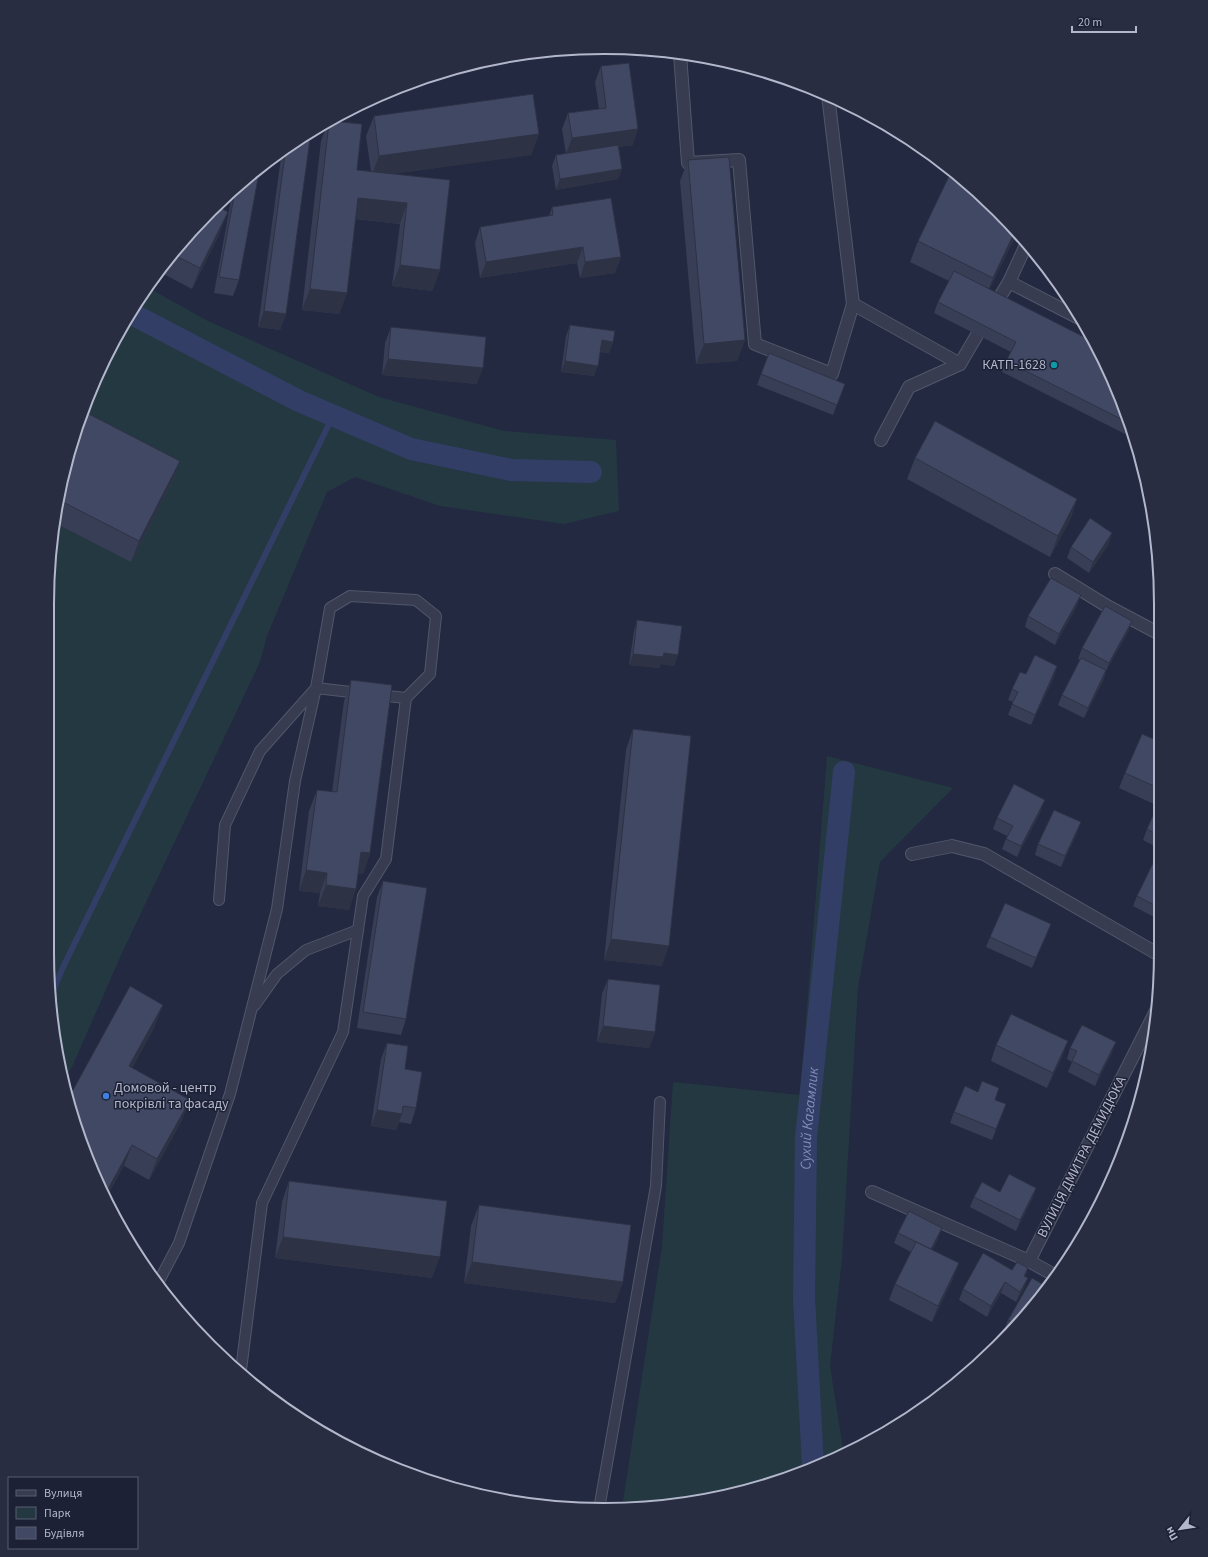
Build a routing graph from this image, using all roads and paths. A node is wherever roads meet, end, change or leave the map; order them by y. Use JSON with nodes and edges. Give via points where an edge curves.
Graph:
{"nodes":[{"id":1,"x":680,"y":60,"type":"edge"},
{"id":2,"x":829,"y":103,"type":"edge"},
{"id":3,"x":1024,"y":249,"type":"edge"},
{"id":4,"x":1009,"y":282,"type":"junction"},
{"id":5,"x":853,"y":304,"type":"junction"},
{"id":6,"x":995,"y":305,"type":"edge"},
{"id":7,"x":1071,"y":314,"type":"edge"},
{"id":8,"x":977,"y":335,"type":"dead end"},
{"id":9,"x":960,"y":364,"type":"junction"},
{"id":10,"x":881,"y":440,"type":"dead end"},
{"id":11,"x":1055,"y":574,"type":"dead end"},
{"id":12,"x":1154,"y":631,"type":"edge"},
{"id":13,"x":316,"y":688,"type":"junction"},
{"id":14,"x":406,"y":698,"type":"junction"},
{"id":15,"x":912,"y":854,"type":"dead end"},
{"id":16,"x":219,"y":900,"type":"dead end"},
{"id":17,"x":358,"y":930,"type":"junction"},
{"id":18,"x":1154,"y":951,"type":"edge"},
{"id":19,"x":252,"y":1010,"type":"junction"},
{"id":20,"x":1149,"y":1025,"type":"edge"},
{"id":21,"x":660,"y":1102,"type":"dead end"},
{"id":22,"x":872,"y":1192,"type":"dead end"},
{"id":23,"x":1029,"y":1261,"type":"junction"},
{"id":24,"x":1051,"y":1273,"type":"edge"},
{"id":25,"x":161,"y":1278,"type":"edge"},
{"id":26,"x":241,"y":1367,"type":"edge"},
{"id":27,"x":600,"y":1503,"type":"edge"}],
"edges":[{"from":1,"to":5,"type":"street","via":[[688,163],[739,160],[755,344],[832,374]]},
{"from":2,"to":5,"type":"street"},
{"from":3,"to":4,"type":"street"},
{"from":4,"to":6,"type":"street"},
{"from":4,"to":7,"type":"street"},
{"from":5,"to":9,"type":"street"},
{"from":8,"to":9,"type":"street"},
{"from":9,"to":10,"type":"street","via":[[909,387]]},
{"from":11,"to":12,"type":"street"},
{"from":13,"to":14,"type":"lane"},
{"from":13,"to":14,"type":"lane","via":[[330,608],[350,596],[416,600],[436,616],[430,674]]},
{"from":13,"to":16,"type":"lane","via":[[260,751],[225,825]]},
{"from":13,"to":19,"type":"lane","via":[[295,781],[278,909]]},
{"from":14,"to":17,"type":"lane","via":[[386,858],[363,896]]},
{"from":15,"to":18,"type":"street","via":[[952,846],[984,854]]},
{"from":17,"to":19,"type":"lane","via":[[306,950],[277,974]]},
{"from":17,"to":26,"type":"lane","via":[[343,1032],[262,1202]]},
{"from":19,"to":25,"type":"lane","via":[[230,1094],[179,1243]]},
{"from":20,"to":23,"type":"street","name":"ВУЛИЦЯ ДМИТРА ДЕМИДЮКА"},
{"from":21,"to":27,"type":"lane","via":[[656,1186]]},
{"from":22,"to":23,"type":"street"},
{"from":23,"to":24,"type":"street"}]}
